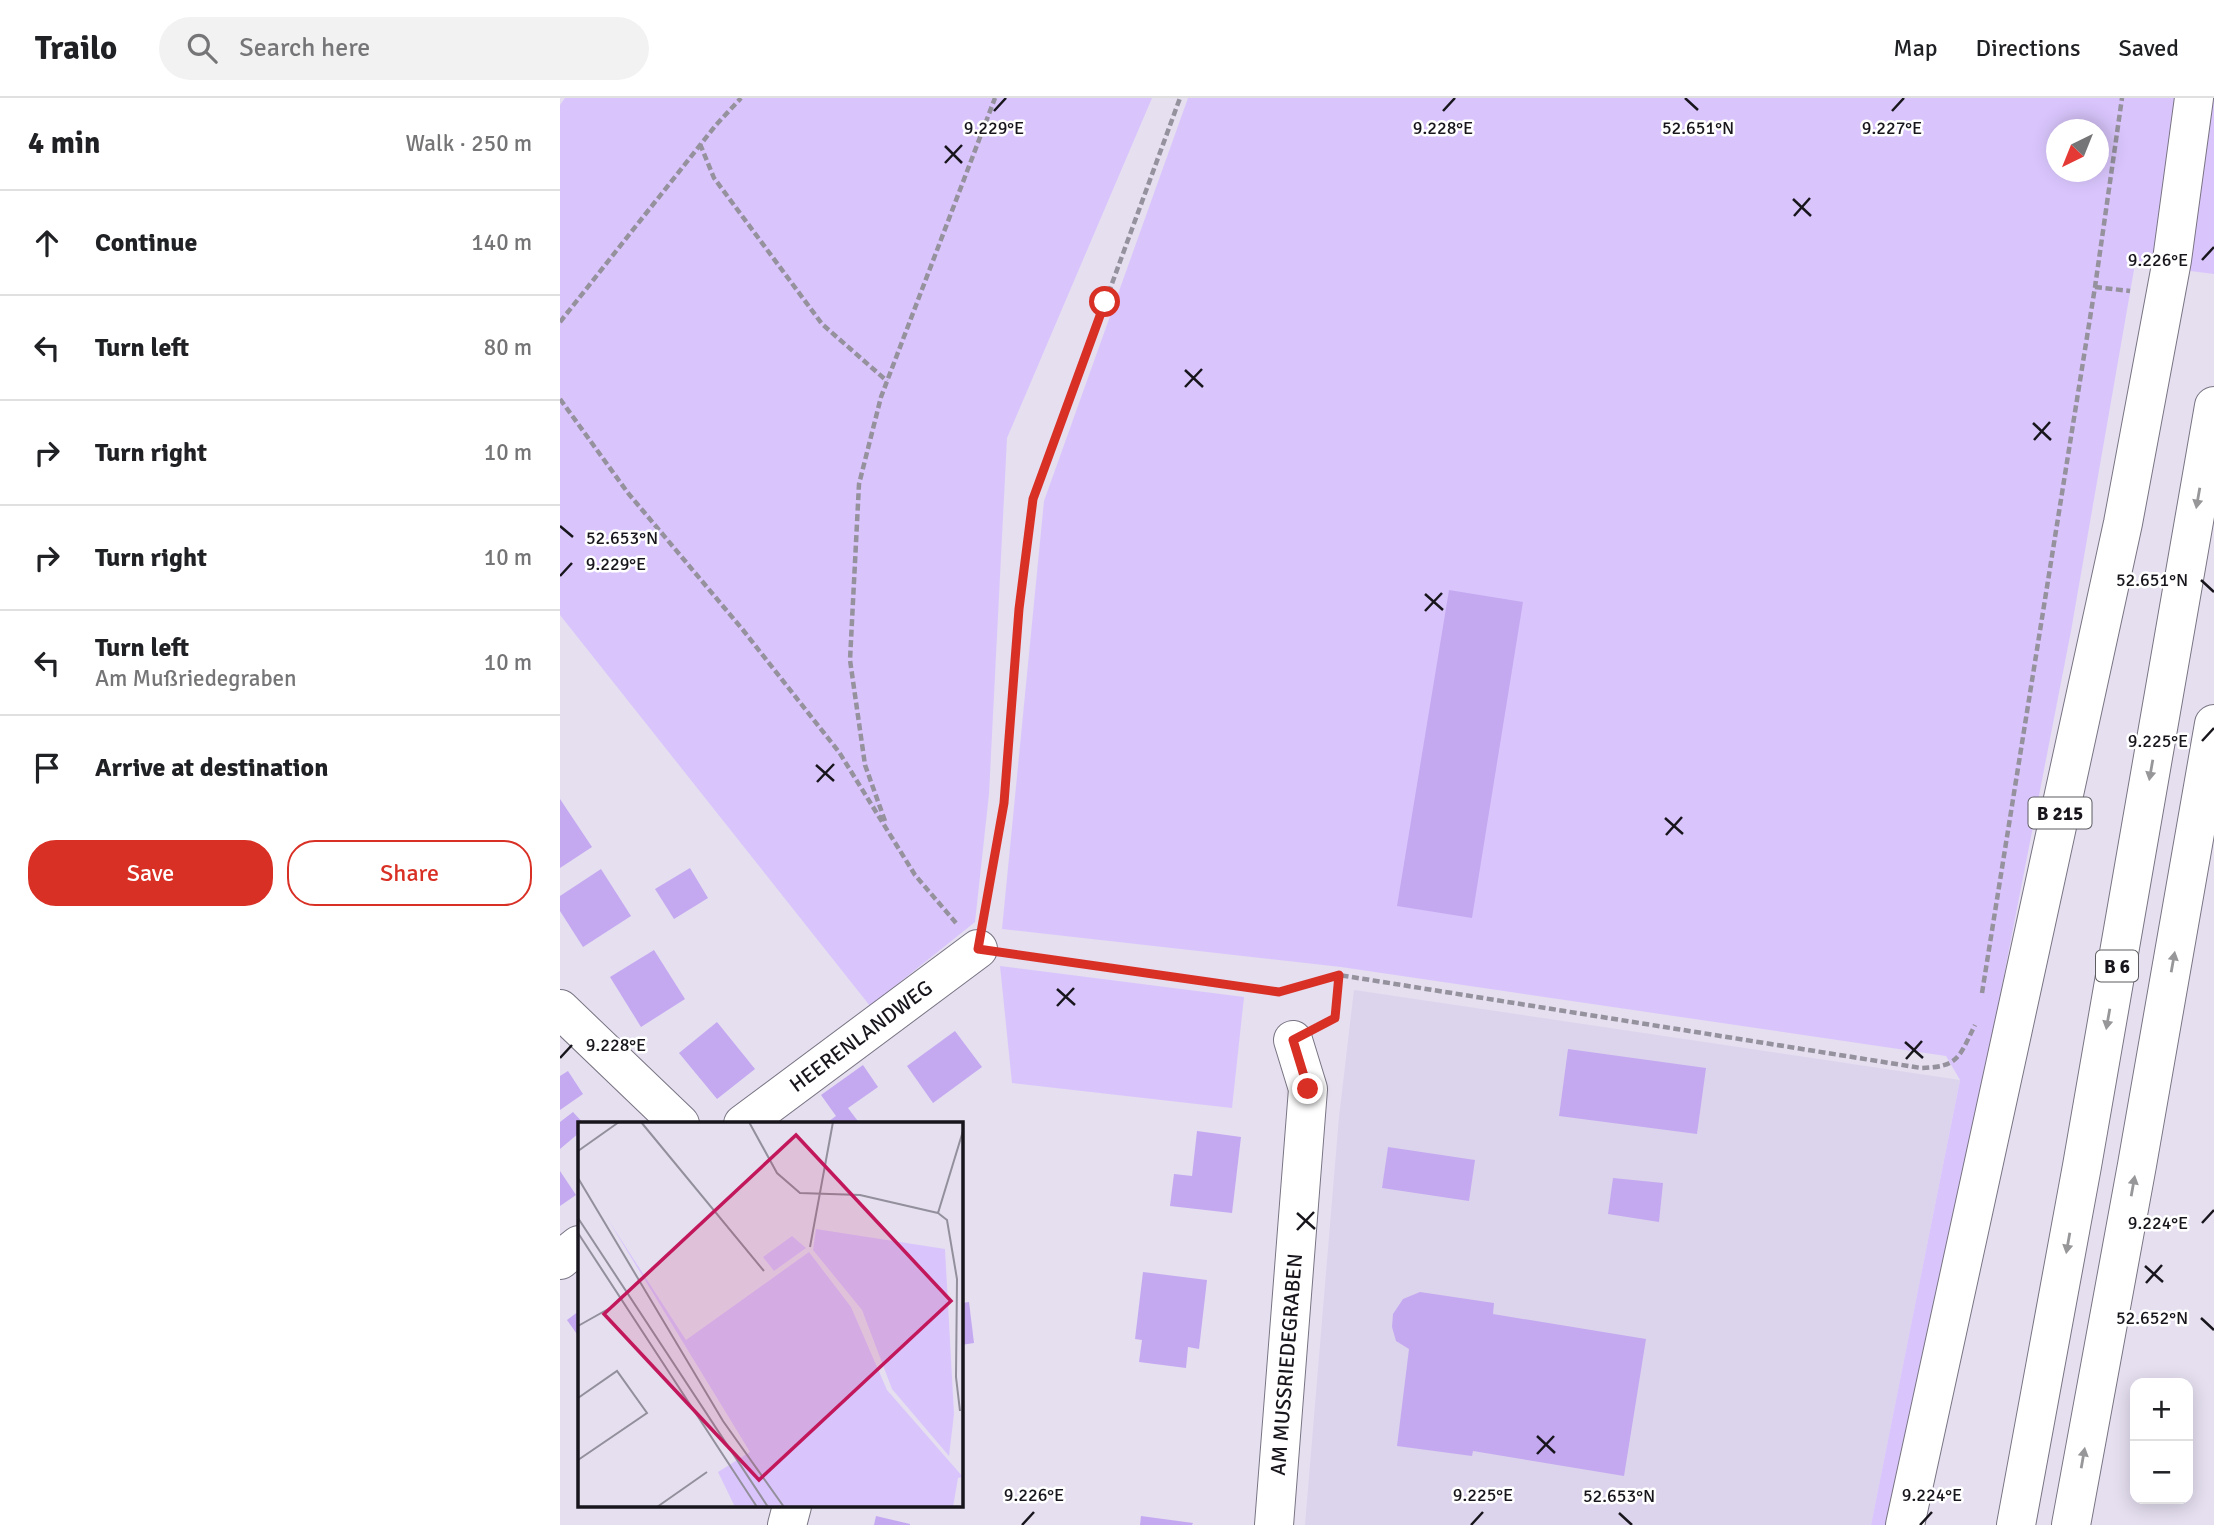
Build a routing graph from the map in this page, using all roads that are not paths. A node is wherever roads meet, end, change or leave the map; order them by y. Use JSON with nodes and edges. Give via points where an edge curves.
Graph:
{"nodes":[{"id":1,"x":2193,"y":98,"type":"edge"},
{"id":2,"x":2214,"y":407,"type":"edge"},
{"id":3,"x":2214,"y":724,"type":"edge"},
{"id":4,"x":978,"y":949,"type":"road end"},
{"id":5,"x":560,"y":1009,"type":"edge"},
{"id":6,"x":1293,"y":1040,"type":"road end"},
{"id":7,"x":678,"y":1122,"type":"edge"},
{"id":8,"x":746,"y":1122,"type":"edge"},
{"id":9,"x":578,"y":1246,"type":"edge"},
{"id":10,"x":560,"y":1260,"type":"edge"},
{"id":11,"x":791,"y":1508,"type":"edge"},
{"id":12,"x":787,"y":1525,"type":"edge"},
{"id":13,"x":1274,"y":1525,"type":"edge"},
{"id":14,"x":1905,"y":1525,"type":"edge"},
{"id":15,"x":2016,"y":1525,"type":"edge"},
{"id":16,"x":2071,"y":1525,"type":"edge"}],
"edges":[{"from":1,"to":14,"type":"main road","number":"B 215","via":[[2172,260],[2123,523]]},
{"from":2,"to":15,"type":"main road","number":"B 6","one_way":true},
{"from":16,"to":3,"type":"main road","number":"B 6","one_way":true},
{"from":4,"to":8,"type":"main road","name":"HEERENLANDWEG"},
{"from":5,"to":7,"type":"main road"},
{"from":6,"to":13,"type":"main road","name":"AM MUSSRIEDEGRABEN","via":[[1308,1089]]},
{"from":9,"to":10,"type":"main road"},
{"from":11,"to":12,"type":"main road"}]}
